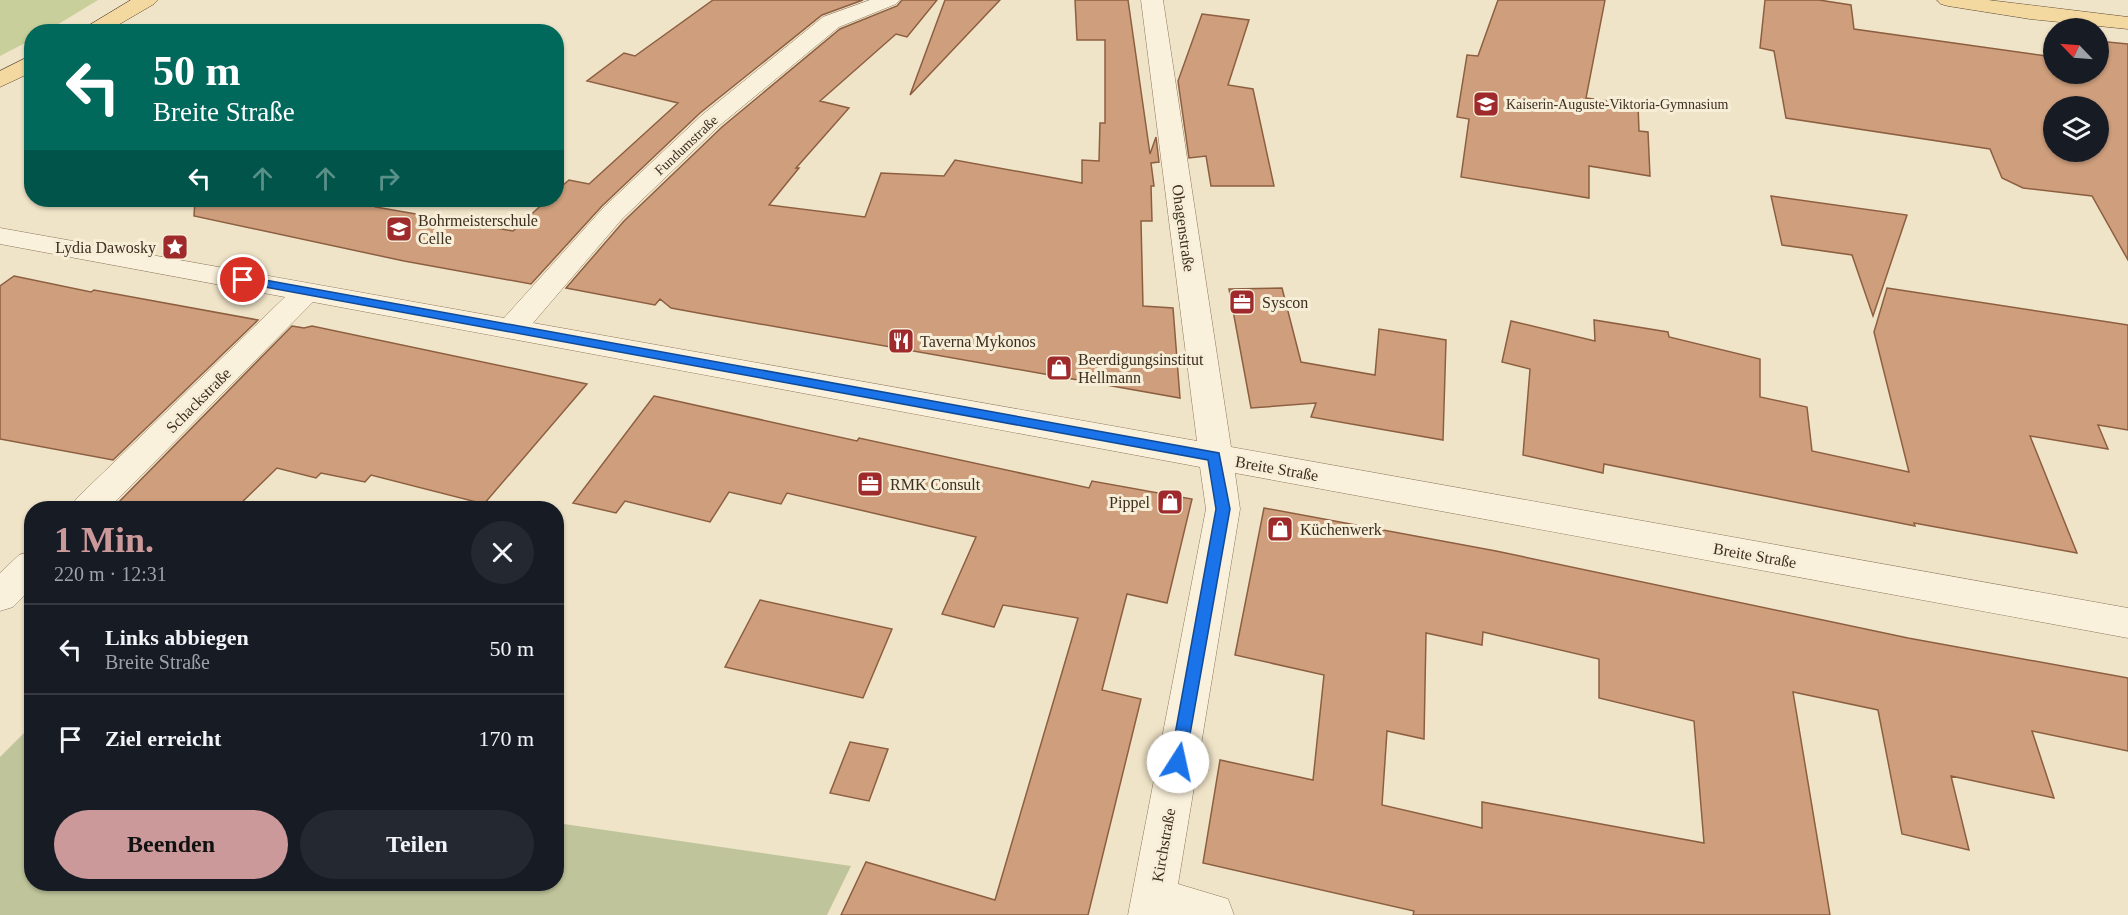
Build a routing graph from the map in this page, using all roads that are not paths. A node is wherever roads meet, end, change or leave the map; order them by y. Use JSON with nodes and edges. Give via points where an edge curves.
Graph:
{"nodes":[{"id":1,"x":128,"y":0,"type":"edge"},
{"id":2,"x":147,"y":0,"type":"edge"},
{"id":3,"x":889,"y":0,"type":"edge"},
{"id":4,"x":1152,"y":0,"type":"edge"},
{"id":5,"x":1948,"y":0,"type":"edge"},
{"id":6,"x":2128,"y":23,"type":"edge"},
{"id":7,"x":91,"y":24,"type":"edge"},
{"id":8,"x":104,"y":24,"type":"edge"},
{"id":9,"x":24,"y":66,"type":"edge"},
{"id":10,"x":0,"y":80,"type":"edge"},
{"id":11,"x":0,"y":236,"type":"edge"},
{"id":12,"x":308,"y":291,"type":"junction"},
{"id":13,"x":512,"y":328,"type":"junction"},
{"id":14,"x":1214,"y":456,"type":"junction"},
{"id":15,"x":95,"y":501,"type":"edge"},
{"id":16,"x":24,"y":573,"type":"edge"},
{"id":17,"x":0,"y":596,"type":"edge"},
{"id":18,"x":2128,"y":623,"type":"edge"},
{"id":19,"x":1152,"y":908,"type":"edge"},
{"id":20,"x":1212,"y":915,"type":"edge"}],
"edges":[{"from":1,"to":7,"type":"main road"},
{"from":2,"to":8,"type":"main road"},
{"from":3,"to":13,"type":"street","name":"Fundumstraße","via":[[831,22],[711,120],[614,213]]},
{"from":4,"to":14,"type":"street","name":"Ohagenstraße"},
{"from":5,"to":6,"type":"main road"},
{"from":9,"to":10,"type":"main road"},
{"from":11,"to":12,"type":"street","name":"Breite Straße"},
{"from":12,"to":13,"type":"street","name":"Breite Straße"},
{"from":12,"to":15,"type":"street","name":"Schackstraße"},
{"from":13,"to":14,"type":"street","name":"Breite Straße"},
{"from":14,"to":18,"type":"street","name":"Breite Straße"},
{"from":14,"to":19,"type":"street","name":"Kirchstraße","via":[[1223,509]]},
{"from":16,"to":17,"type":"street"},
{"from":19,"to":20,"type":"street"}]}
